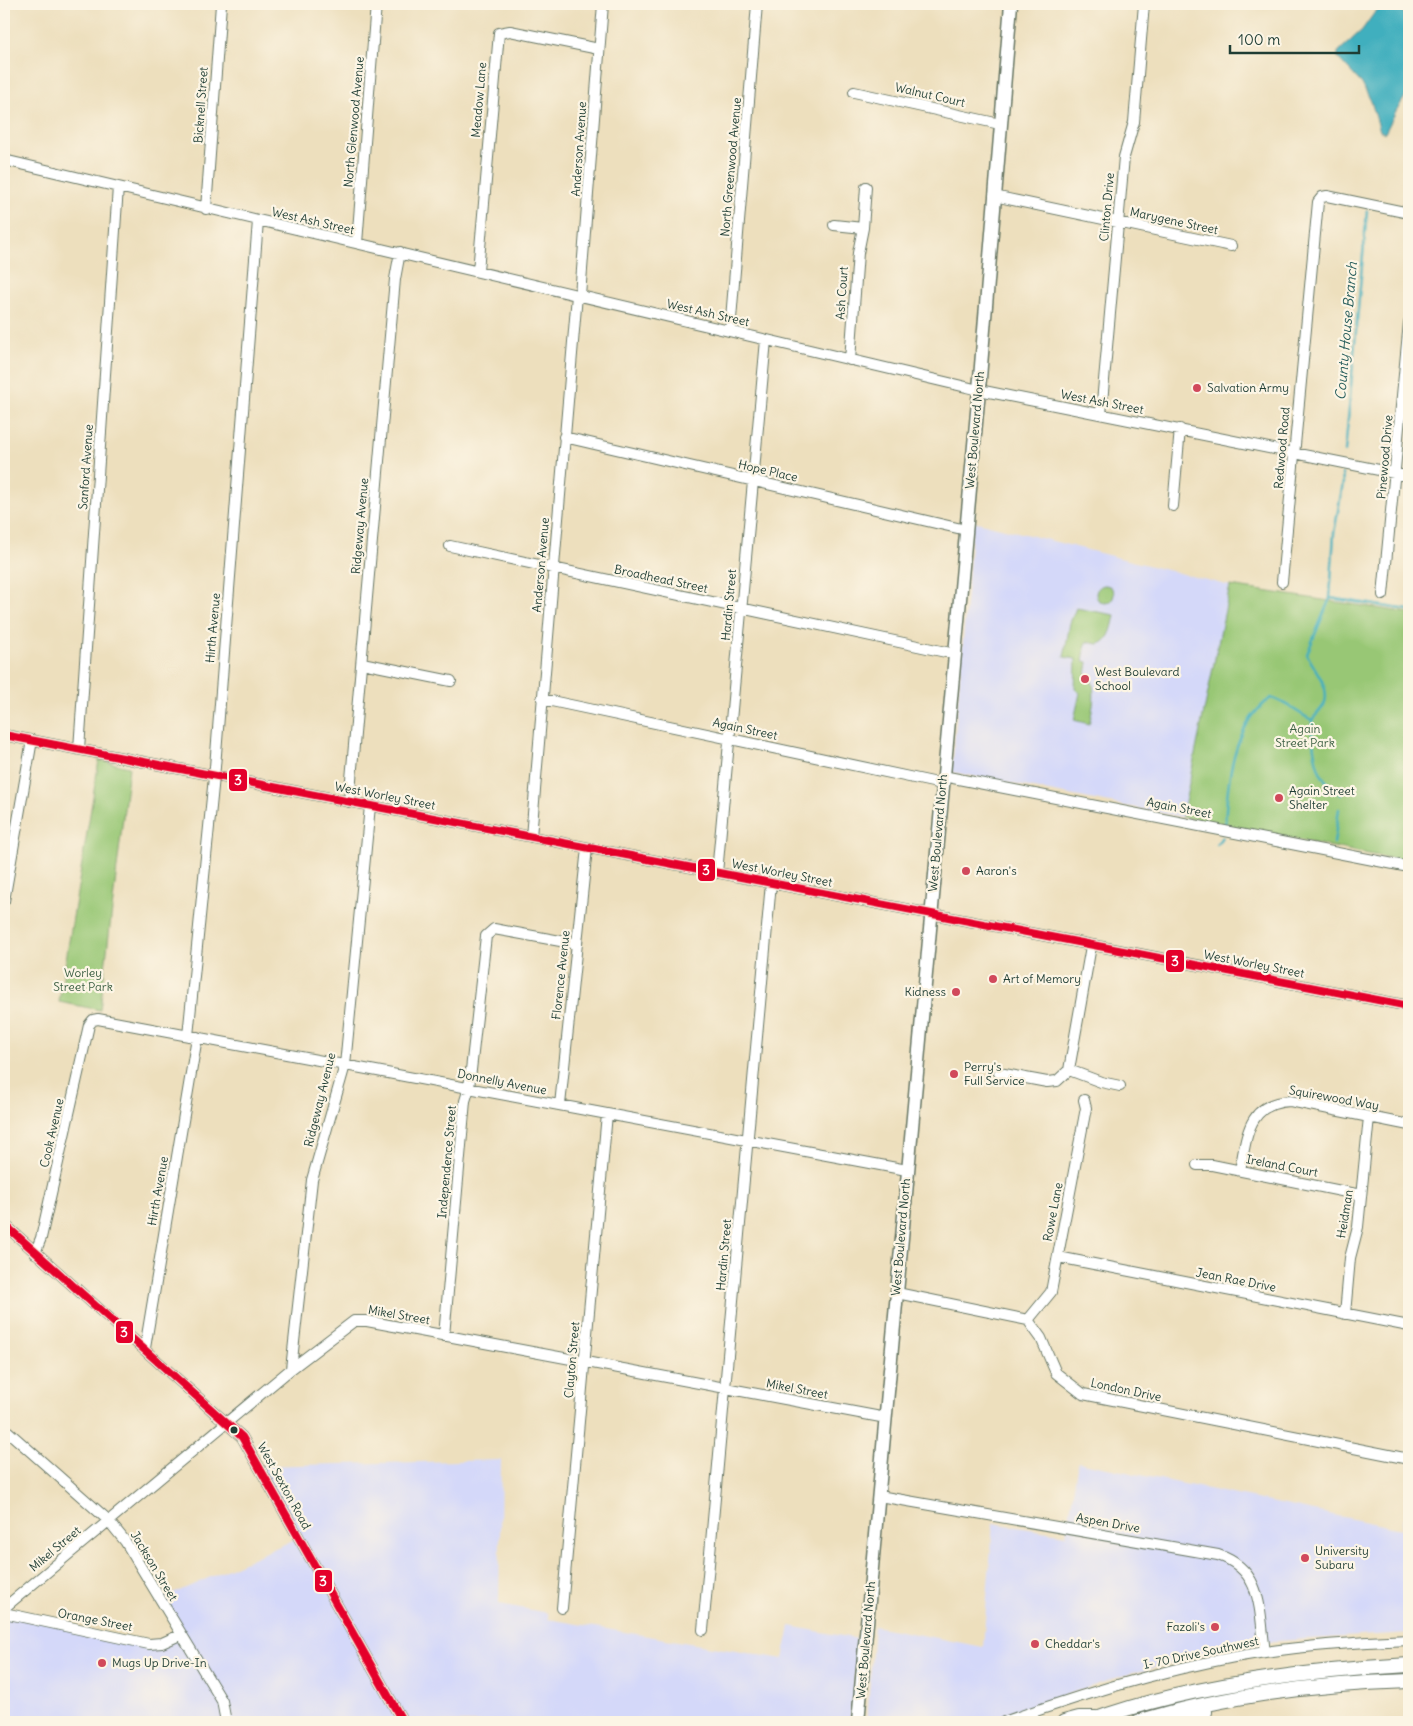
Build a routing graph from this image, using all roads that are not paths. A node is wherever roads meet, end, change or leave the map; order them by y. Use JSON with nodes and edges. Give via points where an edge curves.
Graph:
{"nodes":[{"id":1,"x":221,"y":4,"type":"edge"},
{"id":2,"x":376,"y":4,"type":"edge"},
{"id":3,"x":603,"y":4,"type":"edge"},
{"id":4,"x":757,"y":4,"type":"edge"},
{"id":5,"x":1011,"y":4,"type":"edge"},
{"id":6,"x":1144,"y":4,"type":"edge"},
{"id":7,"x":599,"y":49,"type":"junction"},
{"id":8,"x":854,"y":92,"type":"dead end"},
{"id":9,"x":1000,"y":124,"type":"junction"},
{"id":10,"x":4,"y":160,"type":"edge"},
{"id":11,"x":866,"y":187,"type":"dead end"},
{"id":12,"x":118,"y":188,"type":"junction"},
{"id":13,"x":994,"y":196,"type":"junction"},
{"id":14,"x":206,"y":209,"type":"junction"},
{"id":15,"x":1409,"y":213,"type":"edge"},
{"id":16,"x":258,"y":221,"type":"junction"},
{"id":17,"x":1119,"y":222,"type":"junction"},
{"id":18,"x":834,"y":225,"type":"dead end"},
{"id":19,"x":863,"y":228,"type":"junction"},
{"id":20,"x":357,"y":243,"type":"junction"},
{"id":21,"x":1231,"y":246,"type":"dead end"},
{"id":22,"x":400,"y":252,"type":"junction"},
{"id":23,"x":478,"y":271,"type":"junction"},
{"id":24,"x":579,"y":295,"type":"junction"},
{"id":25,"x":1409,"y":322,"type":"edge"},
{"id":26,"x":730,"y":332,"type":"junction"},
{"id":27,"x":766,"y":340,"type":"junction"},
{"id":28,"x":850,"y":360,"type":"junction"},
{"id":29,"x":978,"y":390,"type":"junction"},
{"id":30,"x":1101,"y":414,"type":"junction"},
{"id":31,"x":1180,"y":429,"type":"junction"},
{"id":32,"x":564,"y":437,"type":"junction"},
{"id":33,"x":1294,"y":452,"type":"junction"},
{"id":34,"x":1396,"y":474,"type":"junction"},
{"id":35,"x":1409,"y":476,"type":"edge"},
{"id":36,"x":753,"y":480,"type":"junction"},
{"id":37,"x":1173,"y":506,"type":"dead end"},
{"id":38,"x":966,"y":530,"type":"junction"},
{"id":39,"x":450,"y":546,"type":"dead end"},
{"id":40,"x":553,"y":570,"type":"junction"},
{"id":41,"x":1282,"y":582,"type":"dead end"},
{"id":42,"x":1383,"y":595,"type":"dead end"},
{"id":43,"x":741,"y":609,"type":"junction"},
{"id":44,"x":955,"y":654,"type":"junction"},
{"id":45,"x":362,"y":663,"type":"junction"},
{"id":46,"x":451,"y":682,"type":"dead end"},
{"id":47,"x":542,"y":699,"type":"junction"},
{"id":48,"x":4,"y":734,"type":"edge"},
{"id":49,"x":730,"y":738,"type":"junction"},
{"id":50,"x":32,"y":740,"type":"junction"},
{"id":51,"x":79,"y":749,"type":"junction"},
{"id":52,"x":214,"y":776,"type":"junction"},
{"id":53,"x":943,"y":780,"type":"junction"},
{"id":54,"x":349,"y":802,"type":"junction"},
{"id":55,"x":370,"y":806,"type":"junction"},
{"id":56,"x":530,"y":837,"type":"junction"},
{"id":57,"x":587,"y":848,"type":"junction"},
{"id":58,"x":1409,"y":867,"type":"edge"},
{"id":59,"x":6,"y":869,"type":"edge"},
{"id":60,"x":717,"y":873,"type":"junction"},
{"id":61,"x":771,"y":883,"type":"junction"},
{"id":62,"x":4,"y":901,"type":"edge"},
{"id":63,"x":931,"y":914,"type":"junction"},
{"id":64,"x":576,"y":944,"type":"junction"},
{"id":65,"x":1092,"y":946,"type":"junction"},
{"id":66,"x":1409,"y":1006,"type":"edge"},
{"id":67,"x":93,"y":1020,"type":"joint"},
{"id":68,"x":192,"y":1037,"type":"junction"},
{"id":69,"x":344,"y":1065,"type":"junction"},
{"id":70,"x":1069,"y":1070,"type":"junction"},
{"id":71,"x":999,"y":1073,"type":"dead end"},
{"id":72,"x":1120,"y":1086,"type":"dead end"},
{"id":73,"x":469,"y":1088,"type":"junction"},
{"id":74,"x":1084,"y":1100,"type":"dead end"},
{"id":75,"x":560,"y":1105,"type":"junction"},
{"id":76,"x":607,"y":1114,"type":"junction"},
{"id":77,"x":1369,"y":1117,"type":"junction"},
{"id":78,"x":1409,"y":1125,"type":"edge"},
{"id":79,"x":747,"y":1141,"type":"junction"},
{"id":80,"x":1197,"y":1165,"type":"dead end"},
{"id":81,"x":907,"y":1170,"type":"junction"},
{"id":82,"x":1240,"y":1170,"type":"junction"},
{"id":83,"x":1361,"y":1195,"type":"junction"},
{"id":84,"x":4,"y":1224,"type":"edge"},
{"id":85,"x":35,"y":1252,"type":"junction"},
{"id":86,"x":1058,"y":1257,"type":"junction"},
{"id":87,"x":897,"y":1293,"type":"junction"},
{"id":88,"x":1345,"y":1314,"type":"junction"},
{"id":89,"x":1028,"y":1320,"type":"junction"},
{"id":90,"x":1409,"y":1326,"type":"edge"},
{"id":91,"x":444,"y":1336,"type":"junction"},
{"id":92,"x":145,"y":1348,"type":"junction"},
{"id":93,"x":584,"y":1361,"type":"junction"},
{"id":94,"x":291,"y":1369,"type":"junction"},
{"id":95,"x":724,"y":1388,"type":"junction"},
{"id":96,"x":886,"y":1418,"type":"junction"},
{"id":97,"x":228,"y":1422,"type":"junction"},
{"id":98,"x":4,"y":1428,"type":"edge"},
{"id":99,"x":1409,"y":1459,"type":"edge"},
{"id":100,"x":879,"y":1496,"type":"junction"},
{"id":101,"x":108,"y":1520,"type":"junction"},
{"id":102,"x":4,"y":1608,"type":"edge"},
{"id":103,"x":562,"y":1608,"type":"dead end"},
{"id":104,"x":4,"y":1613,"type":"edge"},
{"id":105,"x":703,"y":1630,"type":"dead end"},
{"id":106,"x":180,"y":1635,"type":"junction"},
{"id":107,"x":1409,"y":1640,"type":"edge"},
{"id":108,"x":1265,"y":1652,"type":"junction"},
{"id":109,"x":1409,"y":1665,"type":"edge"},
{"id":110,"x":1409,"y":1681,"type":"edge"},
{"id":111,"x":1234,"y":1700,"type":"junction"},
{"id":112,"x":1094,"y":1720,"type":"edge"},
{"id":113,"x":226,"y":1722,"type":"edge"},
{"id":114,"x":403,"y":1722,"type":"edge"},
{"id":115,"x":858,"y":1722,"type":"edge"},
{"id":116,"x":1004,"y":1722,"type":"edge"},
{"id":117,"x":1064,"y":1722,"type":"edge"},
{"id":118,"x":1138,"y":1722,"type":"edge"},
{"id":119,"x":1181,"y":1722,"type":"edge"}],
"edges":[{"from":1,"to":14,"type":"street","name":"Bicknell Street"},
{"from":2,"to":20,"type":"street","name":"North Glenwood Avenue"},
{"from":3,"to":7,"type":"street","name":"Anderson Avenue"},
{"from":4,"to":26,"type":"street","name":"North Greenwood Avenue"},
{"from":5,"to":9,"type":"main road","name":"West Boulevard North"},
{"from":6,"to":17,"type":"street","name":"Clinton Drive","via":[[1134,122],[1124,157]]},
{"from":7,"to":23,"type":"street","name":"Meadow Lane","via":[[510,31],[499,33]]},
{"from":7,"to":24,"type":"street","name":"Anderson Avenue"},
{"from":8,"to":9,"type":"street","name":"Walnut Court"},
{"from":9,"to":13,"type":"main road","name":"West Boulevard North"},
{"from":10,"to":12,"type":"street","name":"West Ash Street"},
{"from":11,"to":19,"type":"street","name":"Ash Court"},
{"from":12,"to":14,"type":"street","name":"West Ash Street"},
{"from":12,"to":51,"type":"street","name":"Sanford Avenue"},
{"from":13,"to":17,"type":"street","name":"Marygene Street"},
{"from":13,"to":29,"type":"main road","name":"West Boulevard North"},
{"from":14,"to":16,"type":"street","name":"West Ash Street"},
{"from":15,"to":33,"type":"street","name":"Redwood Road","via":[[1336,198],[1322,197],[1318,202]]},
{"from":16,"to":20,"type":"street","name":"West Ash Street"},
{"from":16,"to":52,"type":"street","name":"Hirth Avenue"},
{"from":17,"to":21,"type":"street","name":"Marygene Street"},
{"from":17,"to":30,"type":"street","name":"Clinton Drive"},
{"from":18,"to":19,"type":"street"},
{"from":19,"to":28,"type":"street","name":"Ash Court","via":[[858,252]]},
{"from":20,"to":22,"type":"street","name":"West Ash Street"},
{"from":22,"to":23,"type":"street","name":"West Ash Street"},
{"from":22,"to":45,"type":"street","name":"Ridgeway Avenue"},
{"from":23,"to":24,"type":"street","name":"West Ash Street"},
{"from":24,"to":26,"type":"street","name":"West Ash Street"},
{"from":24,"to":32,"type":"street","name":"Anderson Avenue"},
{"from":25,"to":34,"type":"street","name":"Pinewood Drive"},
{"from":26,"to":27,"type":"street","name":"West Ash Street"},
{"from":27,"to":28,"type":"street","name":"West Ash Street"},
{"from":27,"to":36,"type":"street","name":"Hardin Street"},
{"from":28,"to":29,"type":"street","name":"West Ash Street"},
{"from":29,"to":30,"type":"street","name":"West Ash Street"},
{"from":29,"to":38,"type":"main road","name":"West Boulevard North"},
{"from":30,"to":31,"type":"street","name":"West Ash Street"},
{"from":31,"to":33,"type":"street","name":"West Ash Street"},
{"from":31,"to":37,"type":"street"},
{"from":32,"to":36,"type":"street","name":"Hope Place"},
{"from":32,"to":40,"type":"street","name":"Anderson Avenue"},
{"from":33,"to":34,"type":"street","name":"West Ash Street"},
{"from":33,"to":41,"type":"street","name":"Redwood Road"},
{"from":34,"to":35,"type":"street","name":"West Ash Street"},
{"from":34,"to":42,"type":"street","name":"Pinewood Drive"},
{"from":36,"to":38,"type":"street","name":"Hope Place"},
{"from":36,"to":43,"type":"street","name":"Hardin Street"},
{"from":38,"to":44,"type":"main road","name":"West Boulevard North"},
{"from":39,"to":40,"type":"street","name":"Broadhead Street"},
{"from":40,"to":43,"type":"street","name":"Broadhead Street"},
{"from":40,"to":47,"type":"street","name":"Anderson Avenue"},
{"from":43,"to":44,"type":"street","name":"Broadhead Street"},
{"from":43,"to":49,"type":"street","name":"Hardin Street"},
{"from":44,"to":53,"type":"main road","name":"West Boulevard North"},
{"from":45,"to":46,"type":"street"},
{"from":45,"to":54,"type":"street","name":"Ridgeway Avenue"},
{"from":47,"to":49,"type":"street","name":"Again Street"},
{"from":47,"to":56,"type":"street","name":"Anderson Avenue"},
{"from":48,"to":50,"type":"street","name":"West Worley Street"},
{"from":49,"to":53,"type":"street","name":"Again Street"},
{"from":49,"to":60,"type":"street","name":"Hardin Street"},
{"from":50,"to":51,"type":"street","name":"West Worley Street"},
{"from":50,"to":59,"type":"street"},
{"from":51,"to":52,"type":"street","name":"West Worley Street"},
{"from":52,"to":54,"type":"street","name":"West Worley Street"},
{"from":52,"to":68,"type":"street","name":"Hirth Avenue"},
{"from":53,"to":58,"type":"street","name":"Again Street"},
{"from":53,"to":63,"type":"main road","name":"West Boulevard North"},
{"from":54,"to":55,"type":"street","name":"West Worley Street"},
{"from":55,"to":56,"type":"street","name":"West Worley Street"},
{"from":55,"to":69,"type":"street","name":"Ridgeway Avenue"},
{"from":56,"to":57,"type":"street","name":"West Worley Street"},
{"from":57,"to":60,"type":"street","name":"West Worley Street"},
{"from":57,"to":64,"type":"street","name":"Florence Avenue"},
{"from":59,"to":62,"type":"street"},
{"from":60,"to":61,"type":"street","name":"West Worley Street"},
{"from":61,"to":63,"type":"street","name":"West Worley Street"},
{"from":61,"to":79,"type":"street","name":"Hardin Street"},
{"from":63,"to":65,"type":"street","name":"West Worley Street"},
{"from":63,"to":81,"type":"main road","name":"West Boulevard North"},
{"from":64,"to":73,"type":"street","name":"Independence Street","via":[[494,929],[486,936]]},
{"from":64,"to":75,"type":"street","name":"Florence Avenue"},
{"from":65,"to":66,"type":"street","name":"West Worley Street"},
{"from":65,"to":70,"type":"street"},
{"from":67,"to":68,"type":"street","name":"Donnelly Avenue"},
{"from":67,"to":85,"type":"street","name":"Cook Avenue","via":[[89,1025],[41,1238]]},
{"from":68,"to":69,"type":"street","name":"Donnelly Avenue"},
{"from":68,"to":92,"type":"street","name":"Hirth Avenue"},
{"from":69,"to":73,"type":"street","name":"Donnelly Avenue"},
{"from":69,"to":94,"type":"street","name":"Ridgeway Avenue","via":[[312,1180]]},
{"from":70,"to":71,"type":"street","via":[[1057,1081],[1047,1082]]},
{"from":70,"to":72,"type":"street"},
{"from":73,"to":75,"type":"street","name":"Donnelly Avenue"},
{"from":73,"to":91,"type":"street","name":"Independence Street","via":[[465,1101]]},
{"from":74,"to":86,"type":"street","name":"Rowe Lane","via":[[1086,1108]]},
{"from":75,"to":76,"type":"street","name":"Donnelly Avenue"},
{"from":76,"to":79,"type":"street","name":"Donnelly Avenue"},
{"from":76,"to":93,"type":"street","name":"Clayton Street"},
{"from":77,"to":78,"type":"street","name":"Squirewood Way"},
{"from":77,"to":82,"type":"street","name":"Squirewood Way","via":[[1290,1101],[1270,1105],[1250,1123]]},
{"from":77,"to":83,"type":"street","name":"Heidman"},
{"from":79,"to":81,"type":"street","name":"Donnelly Avenue"},
{"from":79,"to":95,"type":"street","name":"Hardin Street"},
{"from":80,"to":82,"type":"street","name":"Ireland Court"},
{"from":81,"to":87,"type":"main road","name":"West Boulevard North"},
{"from":82,"to":83,"type":"street","name":"Ireland Court"},
{"from":83,"to":88,"type":"street","name":"Heidman","via":[[1358,1227],[1350,1258]]},
{"from":84,"to":85,"type":"street","name":"West Sexton Road"},
{"from":85,"to":92,"type":"street","name":"West Sexton Road"},
{"from":86,"to":88,"type":"street","name":"Jean Rae Drive"},
{"from":86,"to":89,"type":"street","name":"Rowe Lane","via":[[1051,1292]]},
{"from":87,"to":89,"type":"street"},
{"from":87,"to":96,"type":"main road","name":"West Boulevard North"},
{"from":88,"to":90,"type":"street","name":"Jean Rae Drive"},
{"from":89,"to":99,"type":"street","name":"London Drive","via":[[1041,1338],[1056,1373],[1082,1394]]},
{"from":91,"to":93,"type":"street","name":"Mikel Street"},
{"from":91,"to":94,"type":"street","name":"Mikel Street","via":[[354,1320]]},
{"from":92,"to":97,"type":"street","name":"West Sexton Road"},
{"from":93,"to":95,"type":"street","name":"Mikel Street"},
{"from":93,"to":103,"type":"street","name":"Clayton Street"},
{"from":94,"to":97,"type":"street","name":"Mikel Street"},
{"from":95,"to":96,"type":"street","name":"Mikel Street"},
{"from":95,"to":105,"type":"street","name":"Hardin Street"},
{"from":96,"to":100,"type":"main road","name":"West Boulevard North"},
{"from":97,"to":101,"type":"street","name":"Mikel Street"},
{"from":97,"to":114,"type":"street","name":"West Sexton Road","via":[[242,1437]]},
{"from":98,"to":101,"type":"street","name":"Jackson Street"},
{"from":100,"to":108,"type":"street","name":"Aspen Drive","via":[[1232,1560],[1242,1567],[1255,1587]]},
{"from":100,"to":115,"type":"main road","name":"West Boulevard North"},
{"from":101,"to":102,"type":"street","name":"Mikel Street"},
{"from":101,"to":106,"type":"street","name":"Jackson Street","via":[[125,1541]]},
{"from":104,"to":106,"type":"street","name":"Orange Street","via":[[149,1644],[162,1643]]},
{"from":106,"to":113,"type":"street","name":"Jackson Street","via":[[222,1701]]},
{"from":107,"to":108,"type":"street","name":"I- 70 Drive Southwest"},
{"from":108,"to":116,"type":"street","name":"I- 70 Drive Southwest","via":[[1160,1673]]},
{"from":109,"to":112,"type":"highway","via":[[1290,1675],[1164,1699]]},
{"from":110,"to":111,"type":"highway","via":[[1283,1690]]},
{"from":111,"to":118,"type":"highway"},
{"from":111,"to":119,"type":"highway"},
{"from":112,"to":117,"type":"highway","via":[[1079,1718]]}]}
